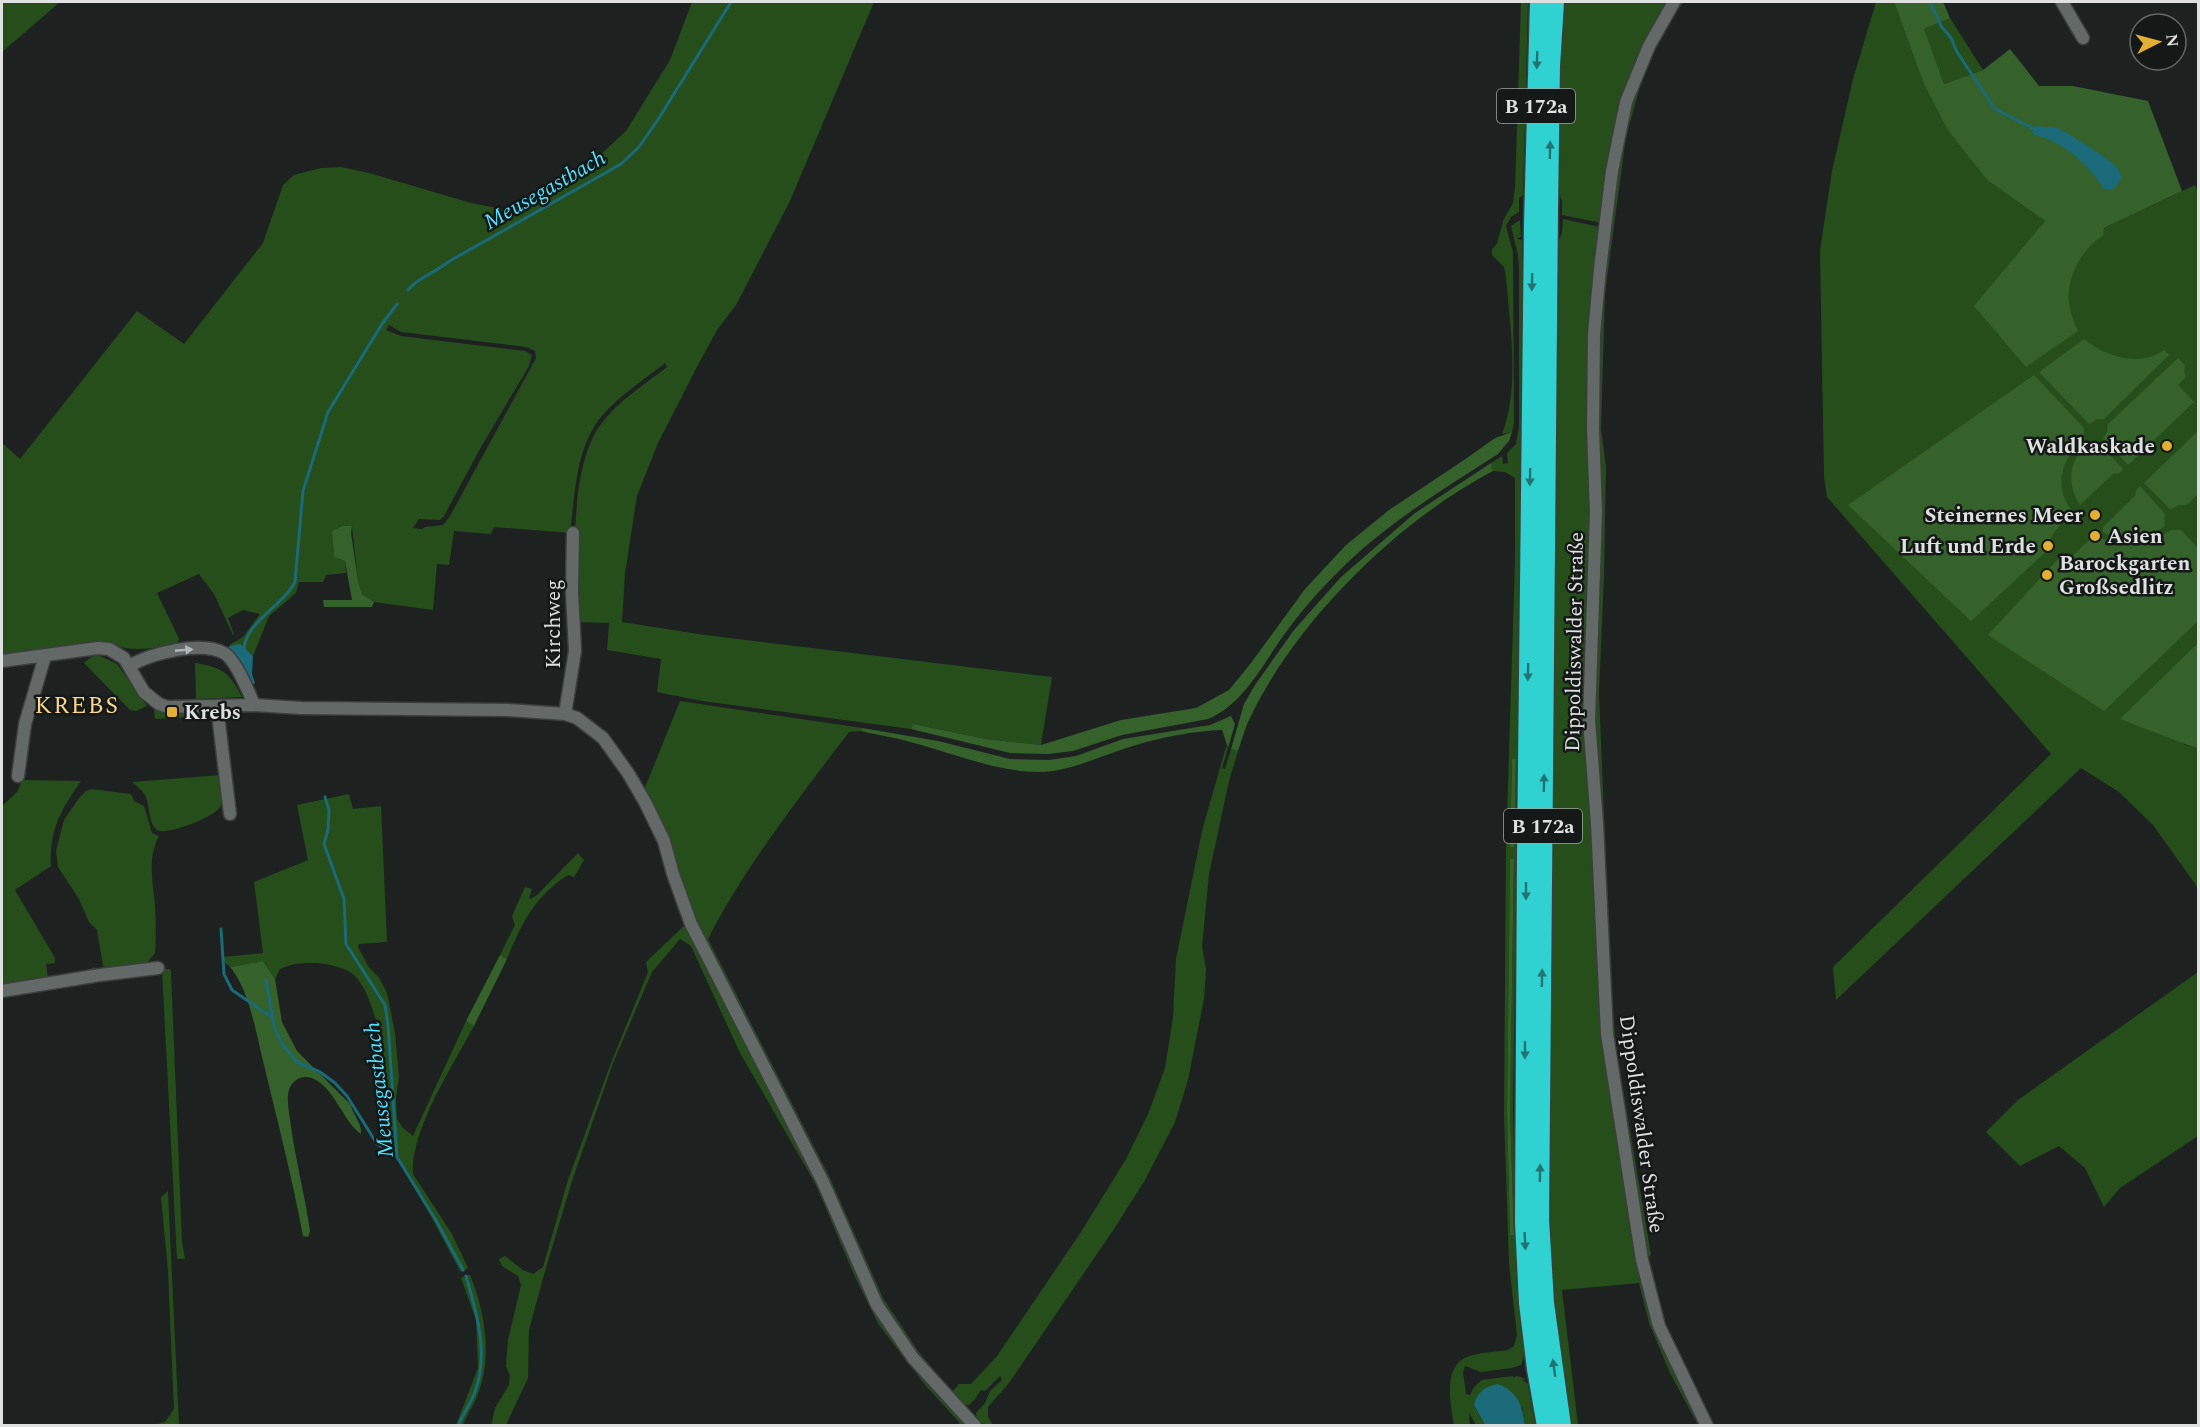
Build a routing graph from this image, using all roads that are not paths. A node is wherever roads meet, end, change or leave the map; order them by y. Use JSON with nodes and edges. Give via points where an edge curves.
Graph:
{"nodes":[{"id":1,"x":1539,"y":2,"type":"edge"},
{"id":2,"x":1555,"y":2,"type":"edge"},
{"id":3,"x":1674,"y":2,"type":"edge"},
{"id":4,"x":2062,"y":2,"type":"edge"},
{"id":5,"x":2083,"y":38,"type":"dead end"},
{"id":6,"x":1541,"y":217,"type":"junction"},
{"id":7,"x":573,"y":533,"type":"dead end"},
{"id":8,"x":45,"y":656,"type":"junction"},
{"id":9,"x":2,"y":661,"type":"edge"},
{"id":10,"x":129,"y":666,"type":"junction"},
{"id":11,"x":254,"y":705,"type":"junction"},
{"id":12,"x":217,"y":706,"type":"junction"},
{"id":13,"x":565,"y":714,"type":"junction"},
{"id":14,"x":18,"y":776,"type":"dead end"},
{"id":15,"x":230,"y":814,"type":"dead end"},
{"id":16,"x":158,"y":968,"type":"dead end"},
{"id":17,"x":2,"y":991,"type":"edge"},
{"id":18,"x":975,"y":1425,"type":"edge"},
{"id":19,"x":1546,"y":1425,"type":"edge"},
{"id":20,"x":1562,"y":1425,"type":"edge"},
{"id":21,"x":1707,"y":1425,"type":"edge"}],
"edges":[{"from":1,"to":6,"type":"highway","number":"B 172a","one_way":true},
{"from":6,"to":2,"type":"highway","number":"B 172a","one_way":true},
{"from":3,"to":21,"type":"street","name":"Dippoldiswalder Straße","via":[[1649,46],[1626,102],[1600,269],[1594,346],[1596,512],[1589,720],[1607,1035],[1642,1260],[1659,1326]]},
{"from":4,"to":5,"type":"street"},
{"from":6,"to":19,"type":"highway","number":"B 172a","one_way":true,"via":[[1526,865],[1524,1222],[1528,1303]]},
{"from":20,"to":6,"type":"highway","number":"B 172a","one_way":true,"via":[[1545,1303],[1540,1220]]},
{"from":7,"to":13,"type":"street","name":"Kirchweg","via":[[575,651]]},
{"from":8,"to":9,"type":"street"},
{"from":8,"to":10,"type":"street","via":[[109,649]]},
{"from":8,"to":14,"type":"street","via":[[25,724]]},
{"from":10,"to":11,"type":"street","one_way":true,"via":[[173,650],[205,648],[225,653]]},
{"from":10,"to":12,"type":"street","via":[[144,692],[159,704]]},
{"from":11,"to":12,"type":"street"},
{"from":11,"to":13,"type":"street"},
{"from":12,"to":15,"type":"street"},
{"from":13,"to":18,"type":"street","via":[[577,718],[603,738],[636,786],[664,841],[692,924],[823,1182],[877,1305],[913,1358]]},
{"from":16,"to":17,"type":"street"}]}
